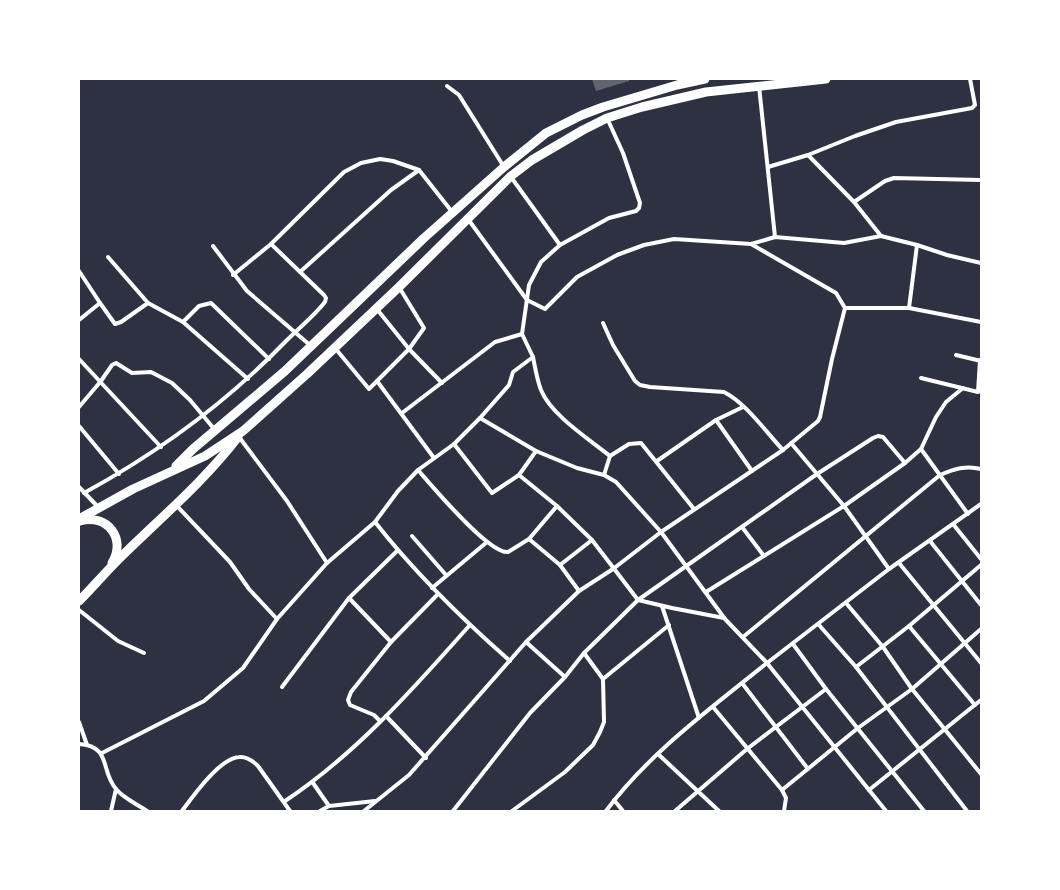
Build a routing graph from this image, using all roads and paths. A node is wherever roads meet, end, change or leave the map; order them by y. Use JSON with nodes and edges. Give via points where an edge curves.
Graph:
{"nodes":[{"id":1,"x":706,"y":79,"type":"edge"},
{"id":2,"x":826,"y":79,"type":"edge"},
{"id":3,"x":970,"y":79,"type":"edge"},
{"id":4,"x":813,"y":80,"type":"edge"},
{"id":5,"x":759,"y":85,"type":"junction"},
{"id":6,"x":447,"y":86,"type":"dead end"},
{"id":7,"x":607,"y":118,"type":"junction"},
{"id":8,"x":808,"y":155,"type":"junction"},
{"id":9,"x":504,"y":166,"type":"junction"},
{"id":10,"x":768,"y":167,"type":"junction"},
{"id":11,"x":419,"y":170,"type":"junction"},
{"id":12,"x":511,"y":176,"type":"junction"},
{"id":13,"x":981,"y":180,"type":"edge"},
{"id":14,"x":854,"y":202,"type":"junction"},
{"id":15,"x":453,"y":214,"type":"junction"},
{"id":16,"x":467,"y":219,"type":"junction"},
{"id":17,"x":881,"y":236,"type":"junction"},
{"id":18,"x":775,"y":237,"type":"junction"},
{"id":19,"x":271,"y":244,"type":"junction"},
{"id":20,"x":751,"y":244,"type":"junction"},
{"id":21,"x":560,"y":245,"type":"junction"},
{"id":22,"x":917,"y":245,"type":"junction"},
{"id":23,"x":213,"y":246,"type":"dead end"},
{"id":24,"x":108,"y":257,"type":"dead end"},
{"id":25,"x":981,"y":262,"type":"edge"},
{"id":26,"x":79,"y":271,"type":"edge"},
{"id":27,"x":300,"y":272,"type":"junction"},
{"id":28,"x":233,"y":276,"type":"junction"},
{"id":29,"x":399,"y":287,"type":"junction"},
{"id":30,"x":527,"y":300,"type":"junction"},
{"id":31,"x":148,"y":303,"type":"junction"},
{"id":32,"x":100,"y":304,"type":"junction"},
{"id":33,"x":376,"y":308,"type":"junction"},
{"id":34,"x":846,"y":308,"type":"junction"},
{"id":35,"x":909,"y":308,"type":"junction"},
{"id":36,"x":79,"y":320,"type":"edge"},
{"id":37,"x":182,"y":322,"type":"junction"},
{"id":38,"x":981,"y":322,"type":"edge"},
{"id":39,"x":603,"y":323,"type":"dead end"},
{"id":40,"x":295,"y":332,"type":"junction"},
{"id":41,"x":522,"y":334,"type":"junction"},
{"id":42,"x":312,"y":346,"type":"junction"},
{"id":43,"x":335,"y":347,"type":"junction"},
{"id":44,"x":409,"y":349,"type":"junction"},
{"id":45,"x":956,"y":355,"type":"dead end"},
{"id":46,"x":533,"y":357,"type":"junction"},
{"id":47,"x":79,"y":359,"type":"edge"},
{"id":48,"x":269,"y":359,"type":"junction"},
{"id":49,"x":980,"y":360,"type":"edge"},
{"id":50,"x":921,"y":378,"type":"dead end"},
{"id":51,"x":248,"y":379,"type":"junction"},
{"id":52,"x":101,"y":381,"type":"junction"},
{"id":53,"x":377,"y":381,"type":"junction"},
{"id":54,"x":442,"y":383,"type":"junction"},
{"id":55,"x":963,"y":388,"type":"junction"},
{"id":56,"x":79,"y":407,"type":"edge"},
{"id":57,"x":743,"y":407,"type":"junction"},
{"id":58,"x":402,"y":413,"type":"junction"},
{"id":59,"x":203,"y":416,"type":"junction"},
{"id":60,"x":480,"y":418,"type":"junction"},
{"id":61,"x":716,"y":420,"type":"junction"},
{"id":62,"x":79,"y":426,"type":"edge"},
{"id":63,"x":216,"y":431,"type":"junction"},
{"id":64,"x":241,"y":434,"type":"junction"},
{"id":65,"x":791,"y":443,"type":"junction"},
{"id":66,"x":454,"y":444,"type":"junction"},
{"id":67,"x":161,"y":448,"type":"junction"},
{"id":68,"x":921,"y":449,"type":"junction"},
{"id":69,"x":783,"y":450,"type":"junction"},
{"id":70,"x":536,"y":451,"type":"junction"},
{"id":71,"x":610,"y":456,"type":"junction"},
{"id":72,"x":434,"y":458,"type":"junction"},
{"id":73,"x":657,"y":461,"type":"junction"},
{"id":74,"x":905,"y":463,"type":"junction"},
{"id":75,"x":981,"y":469,"type":"edge"},
{"id":76,"x":172,"y":470,"type":"junction"},
{"id":77,"x":418,"y":470,"type":"junction"},
{"id":78,"x":752,"y":471,"type":"junction"},
{"id":79,"x":119,"y":474,"type":"junction"},
{"id":80,"x":816,"y":474,"type":"junction"},
{"id":81,"x":519,"y":475,"type":"junction"},
{"id":82,"x":604,"y":475,"type":"junction"},
{"id":83,"x":940,"y":476,"type":"junction"},
{"id":84,"x":79,"y":487,"type":"edge"},
{"id":85,"x":84,"y":493,"type":"junction"},
{"id":86,"x":981,"y":504,"type":"edge"},
{"id":87,"x":176,"y":505,"type":"junction"},
{"id":88,"x":556,"y":506,"type":"junction"},
{"id":89,"x":844,"y":506,"type":"junction"},
{"id":90,"x":100,"y":508,"type":"junction"},
{"id":91,"x":694,"y":509,"type":"junction"},
{"id":92,"x":968,"y":514,"type":"junction"},
{"id":93,"x":79,"y":520,"type":"edge"},
{"id":94,"x":375,"y":522,"type":"junction"},
{"id":95,"x":953,"y":524,"type":"junction"},
{"id":96,"x":742,"y":527,"type":"junction"},
{"id":97,"x":661,"y":532,"type":"junction"},
{"id":98,"x":412,"y":536,"type":"dead end"},
{"id":99,"x":865,"y":537,"type":"junction"},
{"id":100,"x":529,"y":538,"type":"junction"},
{"id":101,"x":592,"y":540,"type":"junction"},
{"id":102,"x":930,"y":541,"type":"junction"},
{"id":103,"x":486,"y":542,"type":"junction"},
{"id":104,"x":397,"y":551,"type":"junction"},
{"id":105,"x":764,"y":556,"type":"junction"},
{"id":106,"x":981,"y":559,"type":"edge"},
{"id":107,"x":327,"y":562,"type":"junction"},
{"id":108,"x":899,"y":563,"type":"junction"},
{"id":109,"x":560,"y":565,"type":"junction"},
{"id":110,"x":981,"y":565,"type":"edge"},
{"id":111,"x":685,"y":567,"type":"junction"},
{"id":112,"x":613,"y":569,"type":"junction"},
{"id":113,"x":889,"y":570,"type":"junction"},
{"id":114,"x":446,"y":575,"type":"junction"},
{"id":115,"x":104,"y":576,"type":"junction"},
{"id":116,"x":961,"y":582,"type":"junction"},
{"id":117,"x":432,"y":588,"type":"junction"},
{"id":118,"x":579,"y":592,"type":"junction"},
{"id":119,"x":706,"y":592,"type":"junction"},
{"id":120,"x":438,"y":594,"type":"junction"},
{"id":121,"x":349,"y":598,"type":"junction"},
{"id":122,"x":638,"y":600,"type":"junction"},
{"id":123,"x":79,"y":601,"type":"edge"},
{"id":124,"x":846,"y":602,"type":"junction"},
{"id":125,"x":934,"y":604,"type":"junction"},
{"id":126,"x":662,"y":606,"type":"junction"},
{"id":127,"x":981,"y":606,"type":"edge"},
{"id":128,"x":79,"y":610,"type":"edge"},
{"id":129,"x":725,"y":618,"type":"junction"},
{"id":130,"x":277,"y":619,"type":"junction"},
{"id":131,"x":669,"y":625,"type":"junction"},
{"id":132,"x":819,"y":625,"type":"junction"},
{"id":133,"x":469,"y":626,"type":"junction"},
{"id":134,"x":909,"y":626,"type":"junction"},
{"id":135,"x":981,"y":629,"type":"edge"},
{"id":136,"x":743,"y":637,"type":"junction"},
{"id":137,"x":391,"y":642,"type":"junction"},
{"id":138,"x":526,"y":642,"type":"junction"},
{"id":139,"x":793,"y":644,"type":"junction"},
{"id":140,"x":965,"y":644,"type":"junction"},
{"id":141,"x":883,"y":647,"type":"junction"},
{"id":142,"x":144,"y":653,"type":"dead end"},
{"id":143,"x":584,"y":653,"type":"junction"},
{"id":144,"x":510,"y":661,"type":"junction"},
{"id":145,"x":981,"y":662,"type":"edge"},
{"id":146,"x":767,"y":663,"type":"junction"},
{"id":147,"x":942,"y":665,"type":"junction"},
{"id":148,"x":856,"y":667,"type":"junction"},
{"id":149,"x":565,"y":677,"type":"junction"},
{"id":150,"x":603,"y":679,"type":"junction"},
{"id":151,"x":742,"y":683,"type":"junction"},
{"id":152,"x":282,"y":687,"type":"dead end"},
{"id":153,"x":826,"y":689,"type":"junction"},
{"id":154,"x":912,"y":689,"type":"junction"},
{"id":155,"x":981,"y":700,"type":"edge"},
{"id":156,"x":975,"y":705,"type":"junction"},
{"id":157,"x":713,"y":707,"type":"junction"},
{"id":158,"x":804,"y":707,"type":"junction"},
{"id":159,"x":887,"y":707,"type":"junction"},
{"id":160,"x":386,"y":716,"type":"junction"},
{"id":161,"x":699,"y":718,"type":"junction"},
{"id":162,"x":380,"y":721,"type":"junction"},
{"id":163,"x":79,"y":722,"type":"edge"},
{"id":164,"x":776,"y":728,"type":"junction"},
{"id":165,"x":858,"y":728,"type":"junction"},
{"id":166,"x":945,"y":729,"type":"junction"},
{"id":167,"x":79,"y":744,"type":"edge"},
{"id":168,"x":87,"y":744,"type":"junction"},
{"id":169,"x":834,"y":747,"type":"junction"},
{"id":170,"x":747,"y":749,"type":"junction"},
{"id":171,"x":918,"y":750,"type":"junction"},
{"id":172,"x":102,"y":753,"type":"junction"},
{"id":173,"x":658,"y":754,"type":"junction"},
{"id":174,"x":426,"y":758,"type":"junction"},
{"id":175,"x":808,"y":769,"type":"junction"},
{"id":176,"x":892,"y":771,"type":"junction"},
{"id":177,"x":981,"y":774,"type":"edge"},
{"id":178,"x":313,"y":783,"type":"junction"},
{"id":179,"x":116,"y":789,"type":"junction"},
{"id":180,"x":782,"y":790,"type":"junction"},
{"id":181,"x":869,"y":790,"type":"junction"},
{"id":182,"x":697,"y":791,"type":"junction"},
{"id":183,"x":614,"y":800,"type":"junction"},
{"id":184,"x":285,"y":801,"type":"junction"},
{"id":185,"x":376,"y":801,"type":"junction"},
{"id":186,"x":329,"y":806,"type":"junction"},
{"id":187,"x":111,"y":811,"type":"edge"},
{"id":188,"x":147,"y":811,"type":"edge"},
{"id":189,"x":182,"y":811,"type":"edge"},
{"id":190,"x":290,"y":811,"type":"edge"},
{"id":191,"x":320,"y":811,"type":"edge"},
{"id":192,"x":364,"y":811,"type":"edge"},
{"id":193,"x":453,"y":811,"type":"edge"},
{"id":194,"x":512,"y":811,"type":"edge"},
{"id":195,"x":606,"y":811,"type":"edge"},
{"id":196,"x":623,"y":811,"type":"edge"},
{"id":197,"x":675,"y":811,"type":"edge"},
{"id":198,"x":719,"y":811,"type":"edge"},
{"id":199,"x":784,"y":811,"type":"edge"},
{"id":200,"x":886,"y":811,"type":"edge"},
{"id":201,"x":924,"y":811,"type":"edge"},
{"id":202,"x":968,"y":811,"type":"edge"}],
"edges":[{"from":1,"to":9,"type":"main road","via":[[638,96],[582,115],[546,133]]},
{"from":2,"to":4,"type":"main road"},
{"from":3,"to":8,"type":"street","via":[[975,105],[972,108],[896,122]]},
{"from":4,"to":5,"type":"main road"},
{"from":5,"to":7,"type":"main road","via":[[706,92]]},
{"from":5,"to":10,"type":"street"},
{"from":6,"to":9,"type":"street","via":[[459,95]]},
{"from":7,"to":12,"type":"main road","via":[[532,160]]},
{"from":7,"to":21,"type":"street","via":[[623,153],[640,203],[639,208],[609,218]]},
{"from":8,"to":10,"type":"street"},
{"from":8,"to":14,"type":"street"},
{"from":9,"to":15,"type":"main road"},
{"from":10,"to":18,"type":"street"},
{"from":11,"to":15,"type":"street"},
{"from":11,"to":19,"type":"street","via":[[380,159],[361,163],[344,172]]},
{"from":11,"to":27,"type":"street","via":[[391,190]]},
{"from":12,"to":16,"type":"main road"},
{"from":12,"to":21,"type":"street"},
{"from":13,"to":14,"type":"street","via":[[894,178],[885,181]]},
{"from":14,"to":17,"type":"street"},
{"from":15,"to":42,"type":"main road","via":[[419,242]]},
{"from":16,"to":29,"type":"main road"},
{"from":16,"to":30,"type":"street"},
{"from":17,"to":18,"type":"street","via":[[844,242]]},
{"from":17,"to":22,"type":"street"},
{"from":18,"to":20,"type":"street"},
{"from":19,"to":27,"type":"street"},
{"from":19,"to":28,"type":"street"},
{"from":20,"to":30,"type":"street","via":[[674,239],[659,241],[617,255],[577,276],[546,309]]},
{"from":20,"to":34,"type":"street","via":[[836,293]]},
{"from":21,"to":30,"type":"street","via":[[541,262],[535,272],[529,284]]},
{"from":22,"to":25,"type":"street","via":[[947,256]]},
{"from":22,"to":35,"type":"street"},
{"from":23,"to":28,"type":"street"},
{"from":24,"to":31,"type":"street"},
{"from":26,"to":32,"type":"street"},
{"from":27,"to":40,"type":"street","via":[[326,298],[322,306]]},
{"from":28,"to":40,"type":"street"},
{"from":29,"to":33,"type":"main road"},
{"from":29,"to":44,"type":"street","via":[[424,328]]},
{"from":30,"to":41,"type":"street"},
{"from":31,"to":32,"type":"street","via":[[114,324]]},
{"from":31,"to":37,"type":"street"},
{"from":32,"to":36,"type":"street"},
{"from":33,"to":43,"type":"main road"},
{"from":33,"to":44,"type":"street"},
{"from":34,"to":35,"type":"street"},
{"from":34,"to":65,"type":"street","via":[[820,417]]},
{"from":35,"to":38,"type":"street"},
{"from":37,"to":48,"type":"street","via":[[199,306],[211,304]]},
{"from":37,"to":51,"type":"street"},
{"from":39,"to":57,"type":"street","via":[[613,345],[640,385],[715,390],[732,396]]},
{"from":40,"to":42,"type":"street"},
{"from":40,"to":48,"type":"street"},
{"from":41,"to":46,"type":"street"},
{"from":41,"to":54,"type":"street","via":[[495,342]]},
{"from":42,"to":63,"type":"main road"},
{"from":43,"to":53,"type":"street","via":[[369,389]]},
{"from":43,"to":64,"type":"main road"},
{"from":44,"to":53,"type":"street"},
{"from":44,"to":54,"type":"street"},
{"from":45,"to":49,"type":"street"},
{"from":46,"to":60,"type":"street","via":[[513,372],[507,388]]},
{"from":46,"to":71,"type":"street","via":[[541,390],[548,402]]},
{"from":47,"to":52,"type":"street"},
{"from":48,"to":51,"type":"street"},
{"from":49,"to":55,"type":"street","via":[[978,392]]},
{"from":50,"to":55,"type":"street"},
{"from":51,"to":59,"type":"street"},
{"from":52,"to":56,"type":"street"},
{"from":52,"to":59,"type":"street","via":[[116,363],[132,373],[151,372],[172,383]]},
{"from":52,"to":67,"type":"street"},
{"from":53,"to":58,"type":"street"},
{"from":54,"to":58,"type":"street"},
{"from":55,"to":68,"type":"street","via":[[946,402]]},
{"from":57,"to":61,"type":"street"},
{"from":57,"to":69,"type":"street"},
{"from":58,"to":72,"type":"street"},
{"from":59,"to":63,"type":"street"},
{"from":59,"to":67,"type":"street"},
{"from":60,"to":66,"type":"street"},
{"from":60,"to":70,"type":"street"},
{"from":61,"to":73,"type":"street"},
{"from":61,"to":78,"type":"street"},
{"from":62,"to":79,"type":"street"},
{"from":63,"to":76,"type":"main road"},
{"from":64,"to":76,"type":"main road","via":[[206,456]]},
{"from":64,"to":87,"type":"main road","via":[[218,463]]},
{"from":64,"to":107,"type":"street"},
{"from":65,"to":69,"type":"street"},
{"from":65,"to":80,"type":"street"},
{"from":66,"to":72,"type":"street"},
{"from":66,"to":81,"type":"street","via":[[492,494]]},
{"from":67,"to":79,"type":"street"},
{"from":68,"to":74,"type":"street"},
{"from":68,"to":83,"type":"street"},
{"from":69,"to":78,"type":"street"},
{"from":70,"to":81,"type":"street"},
{"from":70,"to":82,"type":"street","via":[[577,468]]},
{"from":71,"to":73,"type":"street","via":[[637,442],[641,443]]},
{"from":71,"to":82,"type":"street"},
{"from":72,"to":77,"type":"street"},
{"from":73,"to":91,"type":"street"},
{"from":74,"to":80,"type":"street","via":[[883,437],[878,436]]},
{"from":74,"to":89,"type":"street"},
{"from":75,"to":83,"type":"street","via":[[959,468]]},
{"from":76,"to":90,"type":"main road","via":[[133,488]]},
{"from":77,"to":94,"type":"street","via":[[398,491]]},
{"from":77,"to":103,"type":"street"},
{"from":78,"to":91,"type":"street"},
{"from":79,"to":85,"type":"street"},
{"from":80,"to":89,"type":"street"},
{"from":80,"to":96,"type":"street"},
{"from":81,"to":88,"type":"street"},
{"from":82,"to":97,"type":"street","via":[[625,490]]},
{"from":83,"to":92,"type":"street"},
{"from":83,"to":99,"type":"street"},
{"from":84,"to":85,"type":"street"},
{"from":85,"to":90,"type":"street"},
{"from":86,"to":92,"type":"street"},
{"from":87,"to":115,"type":"main road","via":[[124,553]]},
{"from":87,"to":130,"type":"street","via":[[230,562],[249,589]]},
{"from":88,"to":100,"type":"street"},
{"from":88,"to":101,"type":"street"},
{"from":89,"to":99,"type":"street"},
{"from":89,"to":105,"type":"street"},
{"from":90,"to":93,"type":"main road"},
{"from":91,"to":97,"type":"street"},
{"from":92,"to":95,"type":"street"},
{"from":93,"to":115,"type":"main road","via":[[95,519],[106,523],[115,533],[118,544],[116,556]]},
{"from":94,"to":104,"type":"street"},
{"from":94,"to":107,"type":"street"},
{"from":95,"to":102,"type":"street"},
{"from":95,"to":106,"type":"street"},
{"from":96,"to":105,"type":"street"},
{"from":96,"to":111,"type":"street"},
{"from":97,"to":111,"type":"street"},
{"from":97,"to":112,"type":"street"},
{"from":98,"to":114,"type":"street"},
{"from":99,"to":113,"type":"street"},
{"from":99,"to":136,"type":"street"},
{"from":100,"to":103,"type":"street","via":[[508,552]]},
{"from":100,"to":109,"type":"street"},
{"from":101,"to":109,"type":"street"},
{"from":101,"to":112,"type":"street"},
{"from":102,"to":108,"type":"street"},
{"from":102,"to":116,"type":"street"},
{"from":103,"to":114,"type":"street"},
{"from":104,"to":117,"type":"street"},
{"from":104,"to":121,"type":"street"},
{"from":105,"to":119,"type":"street"},
{"from":107,"to":130,"type":"street"},
{"from":108,"to":113,"type":"street"},
{"from":108,"to":125,"type":"street"},
{"from":109,"to":118,"type":"street"},
{"from":110,"to":116,"type":"street"},
{"from":111,"to":119,"type":"street"},
{"from":111,"to":122,"type":"street"},
{"from":112,"to":118,"type":"street"},
{"from":112,"to":122,"type":"street"},
{"from":113,"to":124,"type":"street"},
{"from":114,"to":117,"type":"street"},
{"from":115,"to":123,"type":"main road"},
{"from":116,"to":125,"type":"street"},
{"from":116,"to":127,"type":"street"},
{"from":117,"to":120,"type":"street"},
{"from":118,"to":138,"type":"street"},
{"from":119,"to":129,"type":"street"},
{"from":120,"to":133,"type":"street"},
{"from":120,"to":137,"type":"street"},
{"from":121,"to":137,"type":"street"},
{"from":121,"to":152,"type":"street"},
{"from":122,"to":126,"type":"street"},
{"from":122,"to":143,"type":"street"},
{"from":124,"to":132,"type":"street"},
{"from":124,"to":141,"type":"street"},
{"from":125,"to":134,"type":"street"},
{"from":125,"to":140,"type":"street"},
{"from":126,"to":129,"type":"street"},
{"from":126,"to":131,"type":"street"},
{"from":128,"to":142,"type":"street","via":[[118,641]]},
{"from":129,"to":136,"type":"street"},
{"from":130,"to":172,"type":"street","via":[[243,668],[204,701]]},
{"from":131,"to":150,"type":"street"},
{"from":131,"to":161,"type":"street"},
{"from":132,"to":139,"type":"street"},
{"from":132,"to":148,"type":"street"},
{"from":133,"to":144,"type":"street"},
{"from":133,"to":160,"type":"street"},
{"from":134,"to":141,"type":"street"},
{"from":134,"to":147,"type":"street"},
{"from":135,"to":140,"type":"street"},
{"from":136,"to":146,"type":"street"},
{"from":137,"to":162,"type":"street","via":[[360,680],[348,700],[350,705],[374,715]]},
{"from":138,"to":144,"type":"street"},
{"from":138,"to":149,"type":"street"},
{"from":139,"to":146,"type":"street"},
{"from":139,"to":153,"type":"street"},
{"from":140,"to":145,"type":"street"},
{"from":140,"to":147,"type":"street"},
{"from":141,"to":148,"type":"street"},
{"from":141,"to":154,"type":"street"},
{"from":143,"to":149,"type":"street"},
{"from":143,"to":150,"type":"street"},
{"from":144,"to":174,"type":"street"},
{"from":146,"to":151,"type":"street"},
{"from":146,"to":158,"type":"street"},
{"from":147,"to":154,"type":"street"},
{"from":147,"to":156,"type":"street"},
{"from":148,"to":159,"type":"street"},
{"from":149,"to":193,"type":"street","via":[[530,713]]},
{"from":150,"to":194,"type":"street","via":[[604,722],[593,745],[565,772]]},
{"from":151,"to":157,"type":"street"},
{"from":151,"to":164,"type":"street"},
{"from":153,"to":158,"type":"street"},
{"from":153,"to":165,"type":"street"},
{"from":154,"to":159,"type":"street"},
{"from":154,"to":166,"type":"street"},
{"from":155,"to":156,"type":"street"},
{"from":156,"to":166,"type":"street"},
{"from":157,"to":161,"type":"street"},
{"from":157,"to":170,"type":"street"},
{"from":158,"to":164,"type":"street"},
{"from":158,"to":169,"type":"street"},
{"from":159,"to":165,"type":"street"},
{"from":159,"to":171,"type":"street"},
{"from":160,"to":162,"type":"street"},
{"from":160,"to":174,"type":"street"},
{"from":161,"to":173,"type":"street"},
{"from":162,"to":178,"type":"street"},
{"from":163,"to":168,"type":"street"},
{"from":164,"to":170,"type":"street"},
{"from":164,"to":175,"type":"street"},
{"from":165,"to":169,"type":"street"},
{"from":165,"to":176,"type":"street"},
{"from":166,"to":171,"type":"street"},
{"from":166,"to":177,"type":"street"},
{"from":167,"to":168,"type":"street"},
{"from":168,"to":172,"type":"street"},
{"from":169,"to":175,"type":"street"},
{"from":169,"to":181,"type":"street"},
{"from":170,"to":180,"type":"street"},
{"from":170,"to":182,"type":"street"},
{"from":171,"to":176,"type":"street"},
{"from":171,"to":202,"type":"street"},
{"from":172,"to":179,"type":"street"},
{"from":173,"to":182,"type":"street"},
{"from":173,"to":183,"type":"street"},
{"from":174,"to":185,"type":"street"},
{"from":175,"to":180,"type":"street"},
{"from":176,"to":181,"type":"street"},
{"from":176,"to":201,"type":"street"},
{"from":178,"to":184,"type":"street"},
{"from":178,"to":186,"type":"street"},
{"from":179,"to":187,"type":"street"},
{"from":179,"to":188,"type":"street"},
{"from":180,"to":199,"type":"street","via":[[786,798]]},
{"from":181,"to":200,"type":"street"},
{"from":182,"to":197,"type":"street"},
{"from":182,"to":198,"type":"street"},
{"from":183,"to":195,"type":"street"},
{"from":183,"to":196,"type":"street"},
{"from":184,"to":189,"type":"street","via":[[258,766],[252,760],[240,756],[228,760],[199,788]]},
{"from":184,"to":190,"type":"street"},
{"from":185,"to":186,"type":"street"},
{"from":185,"to":192,"type":"street"},
{"from":186,"to":191,"type":"street"}]}
